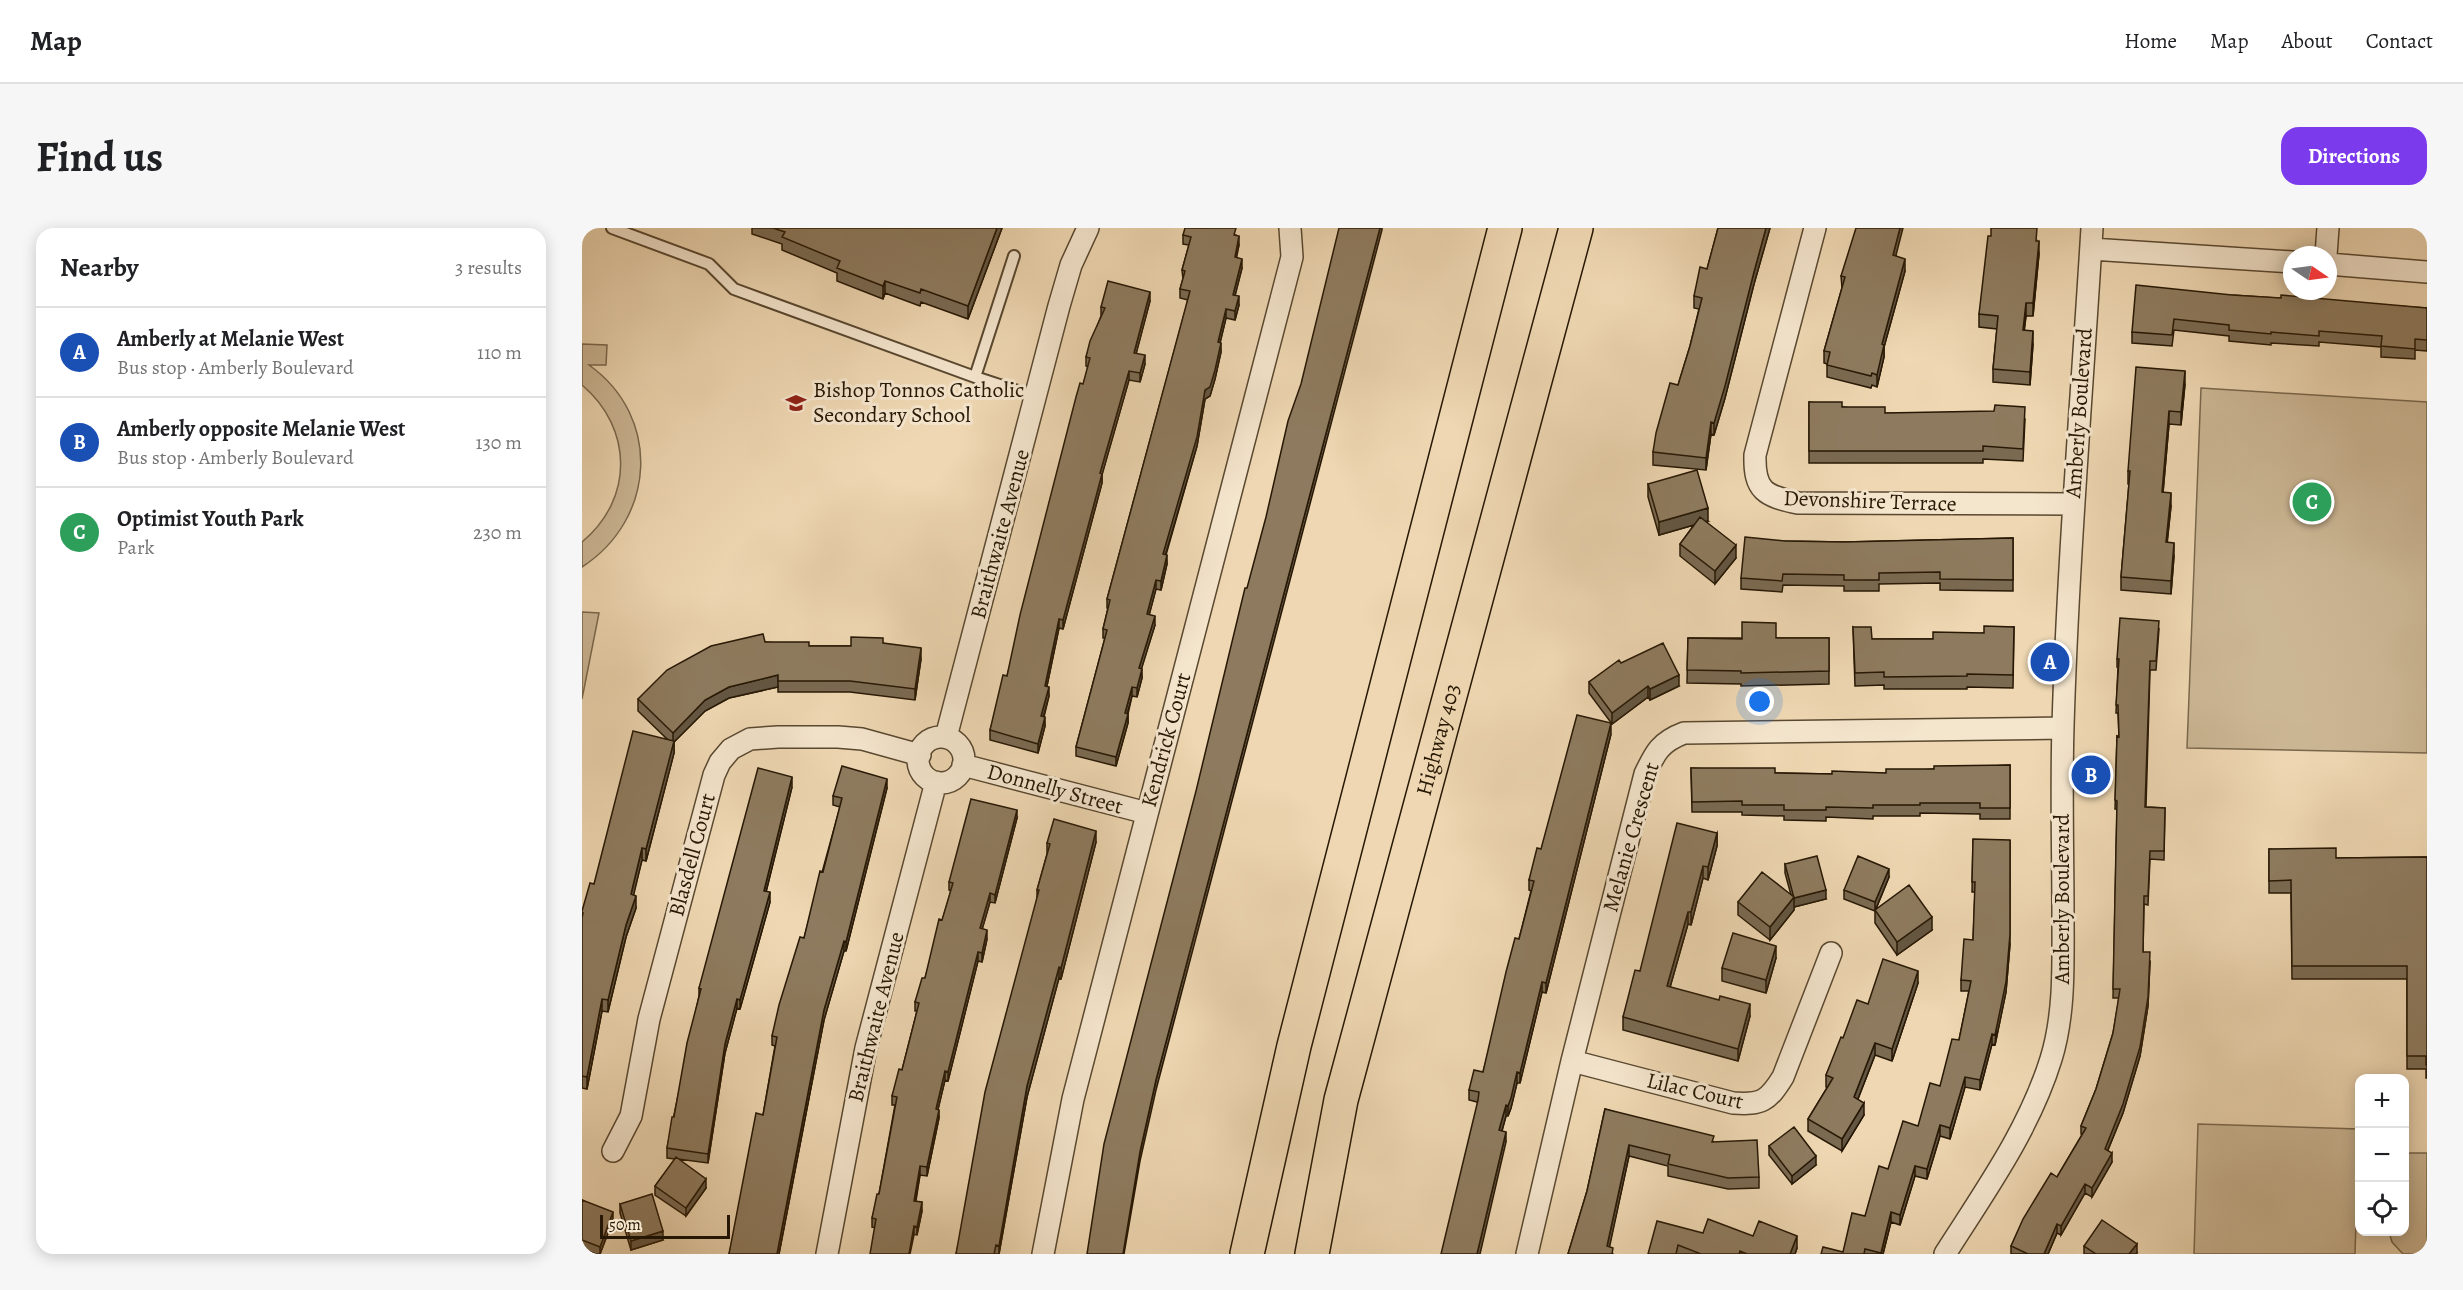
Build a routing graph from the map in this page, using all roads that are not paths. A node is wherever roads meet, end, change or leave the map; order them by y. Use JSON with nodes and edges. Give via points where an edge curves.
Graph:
{"nodes":[{"id":1,"x":612,"y":228,"type":"edge"},
{"id":2,"x":1088,"y":228,"type":"edge"},
{"id":3,"x":1290,"y":228,"type":"edge"},
{"id":4,"x":1505,"y":228,"type":"edge"},
{"id":5,"x":1576,"y":228,"type":"edge"},
{"id":6,"x":1815,"y":228,"type":"edge"},
{"id":7,"x":2092,"y":228,"type":"edge"},
{"id":8,"x":2328,"y":228,"type":"edge"},
{"id":9,"x":2327,"y":246,"type":"edge"},
{"id":10,"x":2091,"y":249,"type":"junction"},
{"id":11,"x":1014,"y":256,"type":"dead end"},
{"id":12,"x":2283,"y":261,"type":"edge"},
{"id":13,"x":2337,"y":265,"type":"edge"},
{"id":14,"x":2427,"y":272,"type":"edge"},
{"id":15,"x":975,"y":377,"type":"junction"},
{"id":16,"x":1036,"y":397,"type":"junction"},
{"id":17,"x":2072,"y":504,"type":"junction"},
{"id":18,"x":2063,"y":728,"type":"junction"},
{"id":19,"x":946,"y":737,"type":"junction"},
{"id":20,"x":920,"y":755,"type":"junction"},
{"id":21,"x":963,"y":765,"type":"junction"},
{"id":22,"x":936,"y":782,"type":"junction"},
{"id":23,"x":1147,"y":813,"type":"junction"},
{"id":24,"x":1831,"y":953,"type":"dead end"},
{"id":25,"x":1572,"y":1061,"type":"junction"},
{"id":26,"x":613,"y":1151,"type":"dead end"},
{"id":27,"x":827,"y":1254,"type":"edge"},
{"id":28,"x":1043,"y":1254,"type":"edge"},
{"id":29,"x":1247,"y":1254,"type":"edge"},
{"id":30,"x":1312,"y":1254,"type":"edge"},
{"id":31,"x":1527,"y":1254,"type":"edge"},
{"id":32,"x":1945,"y":1254,"type":"edge"}],
"edges":[{"from":1,"to":15,"type":"lane","via":[[709,264],[734,290]]},
{"from":2,"to":16,"type":"street","name":"Braithwaite Avenue","via":[[1071,265]]},
{"from":3,"to":23,"type":"street","name":"Kendrick Court","via":[[1292,257]]},
{"from":4,"to":29,"type":"highway","via":[[1294,1046]]},
{"from":5,"to":30,"type":"highway","name":"Highway 403","via":[[1341,1100]]},
{"from":6,"to":17,"type":"street","name":"Devonshire Terrace","via":[[1755,455],[1754,474],[1762,488],[1773,498],[1798,502]]},
{"from":7,"to":10,"type":"street","name":"Amberly Boulevard"},
{"from":8,"to":9,"type":"street"},
{"from":10,"to":12,"type":"street"},
{"from":10,"to":17,"type":"street","name":"Amberly Boulevard"},
{"from":11,"to":15,"type":"lane"},
{"from":13,"to":14,"type":"street"},
{"from":15,"to":16,"type":"lane"},
{"from":16,"to":19,"type":"street","name":"Braithwaite Avenue"},
{"from":17,"to":18,"type":"street","name":"Amberly Boulevard"},
{"from":18,"to":25,"type":"street","name":"Melanie Crescent","via":[[1684,733],[1669,739],[1655,753],[1645,774]]},
{"from":18,"to":32,"type":"street","name":"Amberly Boulevard","via":[[2061,1011],[2051,1058],[2029,1116]]},
{"from":19,"to":20,"type":"street","via":[[926,742]]},
{"from":19,"to":21,"type":"street","via":[[962,750]]},
{"from":20,"to":22,"type":"street","via":[[923,775]]},
{"from":20,"to":26,"type":"street","name":"Blasdell Court","via":[[862,740],[778,736],[750,739],[720,762],[649,1019],[631,1116]]},
{"from":21,"to":22,"type":"street","via":[[950,781]]},
{"from":21,"to":23,"type":"street","name":"Donnelly Street"},
{"from":22,"to":27,"type":"street","name":"Braithwaite Avenue","via":[[866,1048]]},
{"from":23,"to":28,"type":"street","name":"Kendrick Court","via":[[1073,1100]]},
{"from":24,"to":25,"type":"street","name":"Lilac Court","via":[[1783,1077],[1772,1095],[1754,1105]]},
{"from":25,"to":31,"type":"street","name":"Melanie Crescent"}]}
